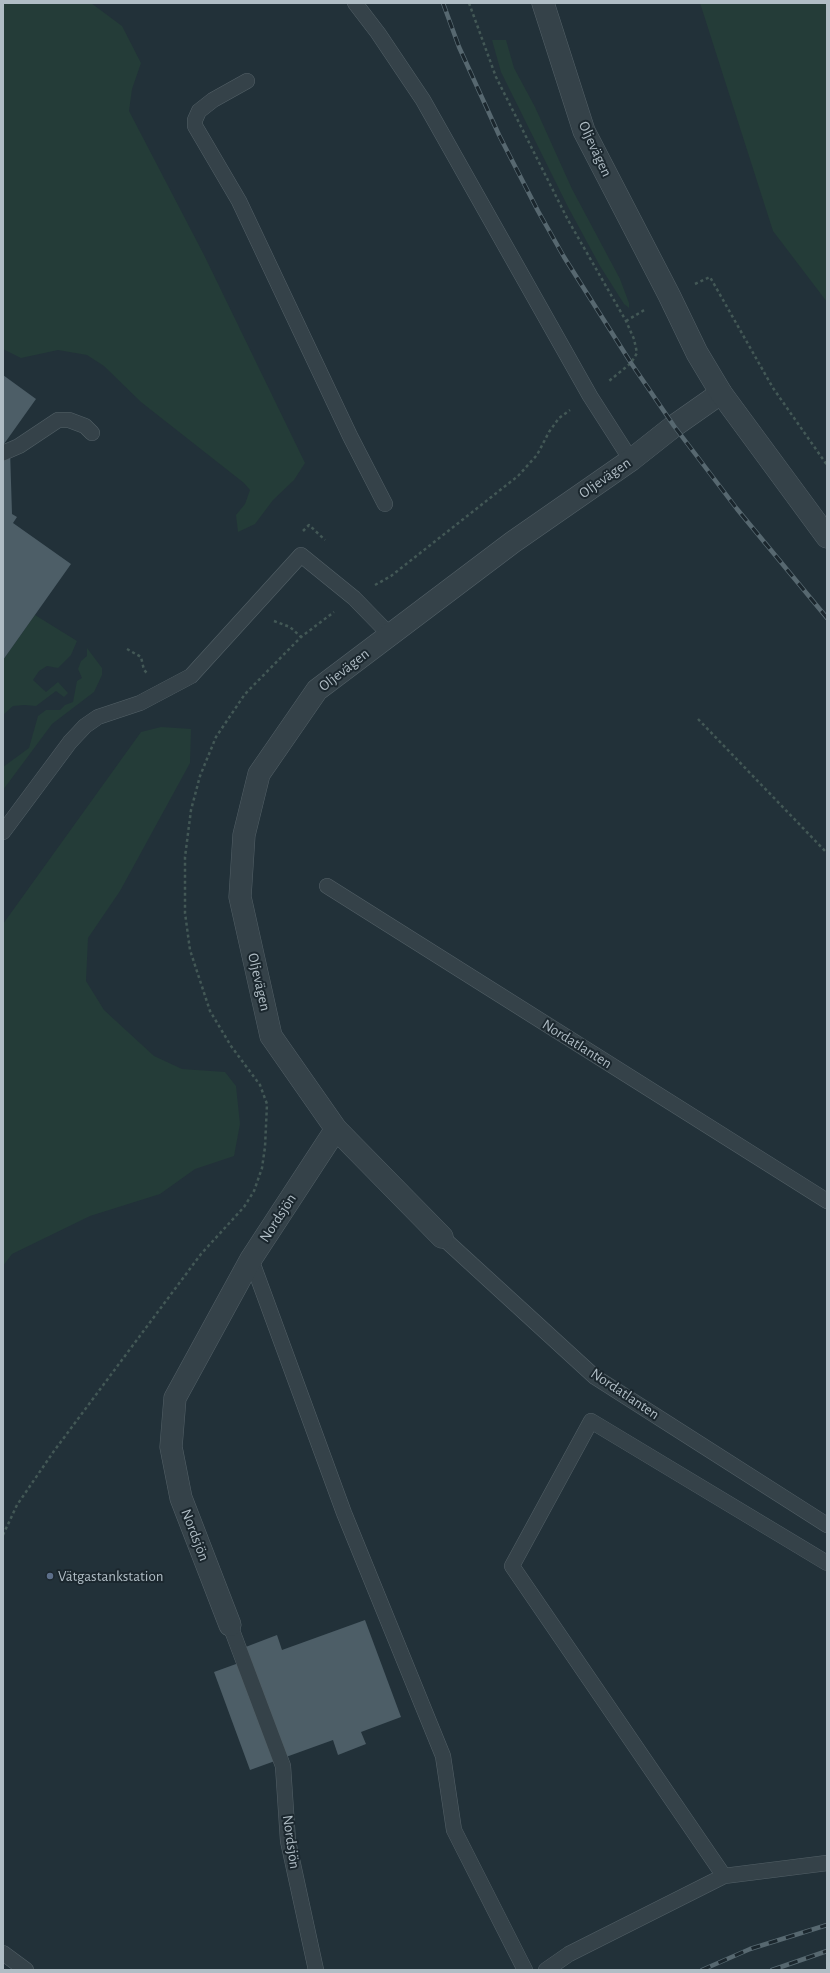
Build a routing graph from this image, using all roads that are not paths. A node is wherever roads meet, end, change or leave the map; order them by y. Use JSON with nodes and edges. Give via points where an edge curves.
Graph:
{"nodes":[{"id":1,"x":355,"y":3,"type":"edge"},
{"id":2,"x":543,"y":3,"type":"edge"},
{"id":3,"x":247,"y":81,"type":"dead end"},
{"id":4,"x":721,"y":393,"type":"junction"},
{"id":5,"x":92,"y":433,"type":"dead end"},
{"id":6,"x":3,"y":453,"type":"edge"},
{"id":7,"x":631,"y":460,"type":"junction"},
{"id":8,"x":386,"y":504,"type":"dead end"},
{"id":9,"x":827,"y":537,"type":"edge"},
{"id":10,"x":390,"y":635,"type":"junction"},
{"id":11,"x":3,"y":832,"type":"edge"},
{"id":12,"x":326,"y":886,"type":"dead end"},
{"id":13,"x":336,"y":1129,"type":"junction"},
{"id":14,"x":827,"y":1201,"type":"edge"},
{"id":15,"x":442,"y":1237,"type":"joint"},
{"id":16,"x":251,"y":1259,"type":"junction"},
{"id":17,"x":827,"y":1524,"type":"edge"},
{"id":18,"x":827,"y":1563,"type":"edge"},
{"id":19,"x":230,"y":1625,"type":"joint"},
{"id":20,"x":827,"y":1863,"type":"edge"},
{"id":21,"x":724,"y":1876,"type":"junction"},
{"id":22,"x":3,"y":1953,"type":"edge"},
{"id":23,"x":26,"y":1970,"type":"edge"},
{"id":24,"x":316,"y":1970,"type":"edge"},
{"id":25,"x":525,"y":1970,"type":"edge"},
{"id":26,"x":546,"y":1970,"type":"edge"}],
"edges":[{"from":1,"to":7,"type":"lane","via":[[423,100],[590,396]]},
{"from":2,"to":4,"type":"street","name":"Oljevägen","via":[[584,131],[670,295],[697,354]]},
{"from":3,"to":8,"type":"lane","via":[[199,111],[195,126],[238,201],[346,429]]},
{"from":4,"to":7,"type":"street","name":"Oljevägen"},
{"from":4,"to":9,"type":"street","name":"Oljevägen"},
{"from":5,"to":6,"type":"lane","via":[[85,426],[69,420],[58,420],[19,446]]},
{"from":7,"to":10,"type":"street","name":"Oljevägen","via":[[513,542]]},
{"from":10,"to":11,"type":"lane","via":[[354,598],[301,555],[191,676],[140,703],[98,717],[85,726],[70,742]]},
{"from":10,"to":13,"type":"street","name":"Oljevägen","via":[[317,690],[259,774],[244,835],[240,897],[271,1036]]},
{"from":12,"to":14,"type":"lane","name":"Nordatlanten"},
{"from":13,"to":15,"type":"street","name":"Oljevägen"},
{"from":13,"to":16,"type":"street","name":"Nordsjön"},
{"from":15,"to":17,"type":"lane","name":"Nordatlanten","via":[[595,1377]]},
{"from":16,"to":19,"type":"street","name":"Nordsjön","via":[[175,1398],[171,1447],[181,1498]]},
{"from":16,"to":25,"type":"lane","via":[[344,1513],[443,1756],[454,1830]]},
{"from":18,"to":21,"type":"lane","via":[[591,1421],[512,1566]]},
{"from":19,"to":24,"type":"lane","name":"Nordsjön","via":[[283,1766],[288,1841]]},
{"from":20,"to":21,"type":"lane"},
{"from":21,"to":26,"type":"lane","via":[[569,1954]]},
{"from":22,"to":23,"type":"lane"}]}
